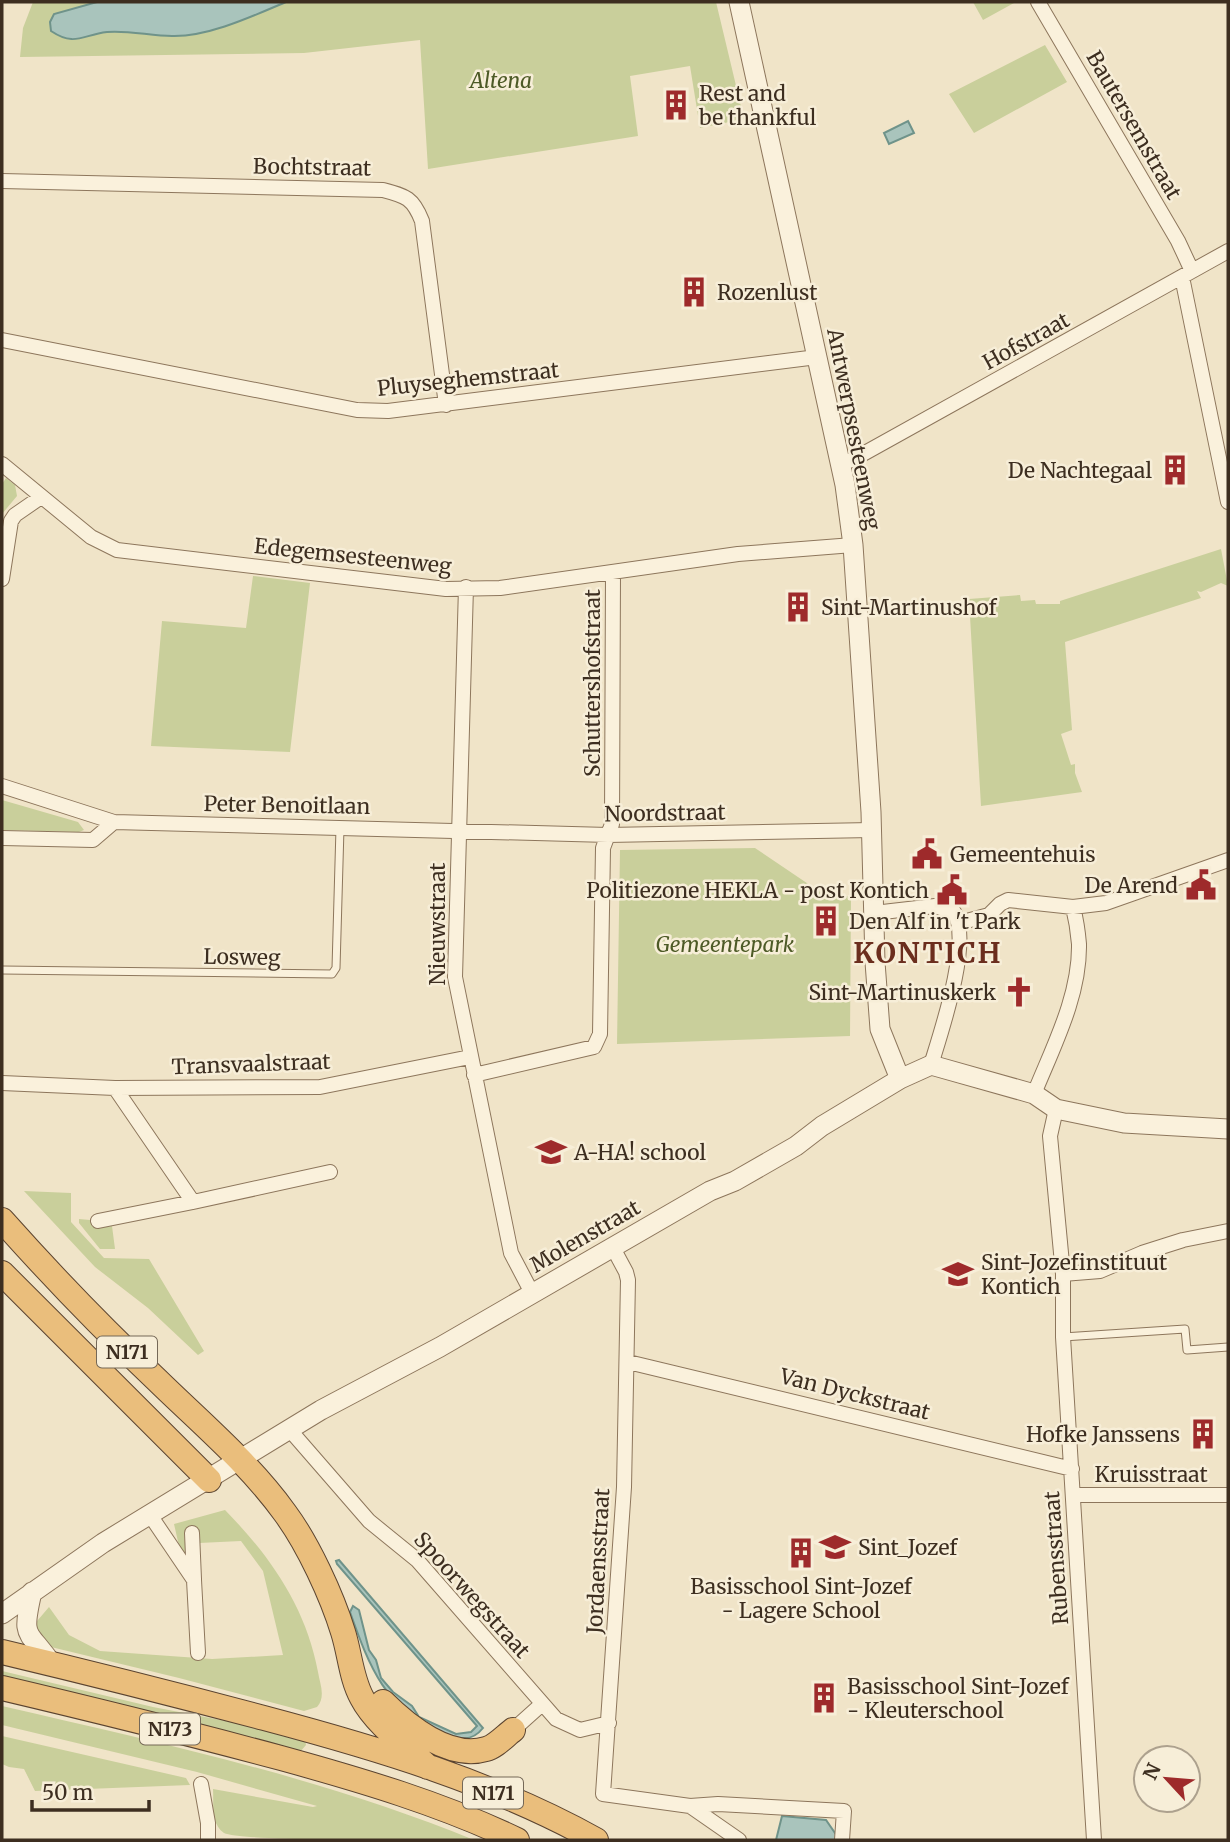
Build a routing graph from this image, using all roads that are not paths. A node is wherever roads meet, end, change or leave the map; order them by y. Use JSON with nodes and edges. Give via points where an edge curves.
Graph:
{"nodes":[{"id":1,"x":738,"y":2,"type":"edge"},
{"id":2,"x":1038,"y":2,"type":"edge"},
{"id":3,"x":2,"y":181,"type":"edge"},
{"id":4,"x":1228,"y":251,"type":"edge"},
{"id":5,"x":1187,"y":274,"type":"junction"},
{"id":6,"x":2,"y":340,"type":"edge"},
{"id":7,"x":817,"y":356,"type":"junction"},
{"id":8,"x":446,"y":405,"type":"junction"},
{"id":9,"x":2,"y":464,"type":"edge"},
{"id":10,"x":841,"y":464,"type":"junction"},
{"id":11,"x":41,"y":497,"type":"junction"},
{"id":12,"x":1228,"y":502,"type":"edge"},
{"id":13,"x":5,"y":530,"type":"edge"},
{"id":14,"x":853,"y":545,"type":"junction"},
{"id":15,"x":613,"y":572,"type":"junction"},
{"id":16,"x":2,"y":579,"type":"edge"},
{"id":17,"x":466,"y":587,"type":"junction"},
{"id":18,"x":2,"y":786,"type":"edge"},
{"id":19,"x":114,"y":822,"type":"junction"},
{"id":20,"x":340,"y":827,"type":"junction"},
{"id":21,"x":872,"y":830,"type":"junction"},
{"id":22,"x":460,"y":833,"type":"junction"},
{"id":23,"x":608,"y":835,"type":"junction"},
{"id":24,"x":2,"y":838,"type":"edge"},
{"id":25,"x":1228,"y":860,"type":"edge"},
{"id":26,"x":1073,"y":907,"type":"junction"},
{"id":27,"x":874,"y":913,"type":"junction"},
{"id":28,"x":959,"y":923,"type":"junction"},
{"id":29,"x":2,"y":970,"type":"edge"},
{"id":30,"x":470,"y":1057,"type":"junction"},
{"id":31,"x":931,"y":1065,"type":"junction"},
{"id":32,"x":474,"y":1075,"type":"junction"},
{"id":33,"x":900,"y":1080,"type":"junction"},
{"id":34,"x":2,"y":1083,"type":"edge"},
{"id":35,"x":115,"y":1088,"type":"junction"},
{"id":36,"x":1034,"y":1094,"type":"junction"},
{"id":37,"x":1056,"y":1108,"type":"junction"},
{"id":38,"x":1228,"y":1129,"type":"edge"},
{"id":39,"x":330,"y":1172,"type":"dead end"},
{"id":40,"x":193,"y":1202,"type":"junction"},
{"id":41,"x":2,"y":1220,"type":"edge"},
{"id":42,"x":98,"y":1221,"type":"dead end"},
{"id":43,"x":1228,"y":1231,"type":"edge"},
{"id":44,"x":612,"y":1246,"type":"junction"},
{"id":45,"x":2,"y":1273,"type":"edge"},
{"id":46,"x":1063,"y":1274,"type":"junction"},
{"id":47,"x":532,"y":1293,"type":"junction"},
{"id":48,"x":1063,"y":1337,"type":"junction"},
{"id":49,"x":1228,"y":1347,"type":"edge"},
{"id":50,"x":628,"y":1362,"type":"junction"},
{"id":51,"x":289,"y":1429,"type":"junction"},
{"id":52,"x":241,"y":1461,"type":"junction"},
{"id":53,"x":1072,"y":1468,"type":"junction"},
{"id":54,"x":209,"y":1480,"type":"junction"},
{"id":55,"x":1228,"y":1494,"type":"edge"},
{"id":56,"x":1073,"y":1495,"type":"junction"},
{"id":57,"x":150,"y":1515,"type":"junction"},
{"id":58,"x":192,"y":1533,"type":"dead end"},
{"id":59,"x":194,"y":1580,"type":"junction"},
{"id":60,"x":32,"y":1592,"type":"junction"},
{"id":61,"x":2,"y":1614,"type":"edge"},
{"id":62,"x":2,"y":1652,"type":"edge"},
{"id":63,"x":198,"y":1653,"type":"dead end"},
{"id":64,"x":350,"y":1656,"type":"junction"},
{"id":65,"x":52,"y":1664,"type":"junction"},
{"id":66,"x":2,"y":1688,"type":"edge"},
{"id":67,"x":542,"y":1704,"type":"junction"},
{"id":68,"x":609,"y":1723,"type":"junction"},
{"id":69,"x":513,"y":1730,"type":"joint"},
{"id":70,"x":335,"y":1737,"type":"joint"},
{"id":71,"x":428,"y":1767,"type":"junction"},
{"id":72,"x":338,"y":1774,"type":"joint"},
{"id":73,"x":201,"y":1784,"type":"dead end"},
{"id":74,"x":690,"y":1806,"type":"junction"},
{"id":75,"x":208,"y":1840,"type":"edge"},
{"id":76,"x":517,"y":1840,"type":"edge"},
{"id":77,"x":596,"y":1840,"type":"edge"},
{"id":78,"x":739,"y":1840,"type":"edge"},
{"id":79,"x":842,"y":1840,"type":"edge"},
{"id":80,"x":1094,"y":1840,"type":"edge"}],
"edges":[{"from":1,"to":7,"type":"street","name":"Antwerpsesteenweg"},
{"from":2,"to":5,"type":"street","name":"Bautersemstraat","via":[[1178,240]]},
{"from":3,"to":8,"type":"street","name":"Bochtstraat","via":[[401,194],[412,200],[422,221]]},
{"from":4,"to":5,"type":"street","name":"Hofstraat"},
{"from":5,"to":10,"type":"street","name":"Hofstraat"},
{"from":5,"to":12,"type":"street","name":"Bautersemstraat"},
{"from":6,"to":8,"type":"street","name":"Pluyseghemstraat","via":[[357,410]]},
{"from":7,"to":8,"type":"street","name":"Pluyseghemstraat"},
{"from":7,"to":10,"type":"street","name":"Antwerpsesteenweg"},
{"from":9,"to":11,"type":"street","name":"Edegemsesteenweg"},
{"from":10,"to":14,"type":"street","name":"Antwerpsesteenweg"},
{"from":11,"to":13,"type":"street","via":[[15,515]]},
{"from":11,"to":17,"type":"street","name":"Edegemsesteenweg","via":[[98,542],[117,550],[436,588]]},
{"from":13,"to":16,"type":"street"},
{"from":14,"to":15,"type":"street","name":"Edegemsesteenweg","via":[[738,554]]},
{"from":14,"to":21,"type":"street","name":"Antwerpsesteenweg"},
{"from":15,"to":17,"type":"street","name":"Edegemsesteenweg","via":[[500,588]]},
{"from":15,"to":23,"type":"street","name":"Schuttershofstraat","via":[[612,824]]},
{"from":17,"to":22,"type":"street","name":"Nieuwstraat"},
{"from":18,"to":19,"type":"street","name":"Peter Benoitlaan"},
{"from":19,"to":20,"type":"street","name":"Peter Benoitlaan"},
{"from":19,"to":24,"type":"street","via":[[93,840]]},
{"from":20,"to":22,"type":"street","name":"Peter Benoitlaan"},
{"from":20,"to":29,"type":"lane","name":"Losweg","via":[[337,968],[332,974]]},
{"from":21,"to":23,"type":"street","name":"Noordstraat"},
{"from":21,"to":27,"type":"street","name":"Antwerpsesteenweg"},
{"from":22,"to":23,"type":"street","name":"Noordstraat"},
{"from":22,"to":30,"type":"street","name":"Nieuwstraat","via":[[455,977]]},
{"from":23,"to":32,"type":"street","name":"Schuttershofstraat","via":[[603,848],[598,1041],[594,1047]]},
{"from":25,"to":26,"type":"street","via":[[1118,899]]},
{"from":26,"to":28,"type":"street","via":[[1008,900],[989,915]]},
{"from":26,"to":36,"type":"street","via":[[1078,962],[1067,1010]]},
{"from":27,"to":28,"type":"street","via":[[935,906],[954,912]]},
{"from":27,"to":33,"type":"street","name":"Antwerpsesteenweg","via":[[880,1028]]},
{"from":28,"to":31,"type":"street","via":[[948,1007]]},
{"from":30,"to":32,"type":"street","name":"Nieuwstraat"},
{"from":30,"to":35,"type":"street","name":"Transvaalstraat","via":[[320,1087]]},
{"from":31,"to":33,"type":"street","name":"Molenstraat"},
{"from":31,"to":36,"type":"street"},
{"from":32,"to":47,"type":"street","name":"Nieuwstraat","via":[[511,1253]]},
{"from":33,"to":44,"type":"street","name":"Molenstraat","via":[[796,1146]]},
{"from":34,"to":35,"type":"street","name":"Transvaalstraat"},
{"from":35,"to":40,"type":"street"},
{"from":36,"to":37,"type":"street"},
{"from":37,"to":38,"type":"street","via":[[1124,1123]]},
{"from":37,"to":46,"type":"street","name":"Rubensstraat","via":[[1050,1136]]},
{"from":39,"to":40,"type":"street"},
{"from":40,"to":42,"type":"street"},
{"from":41,"to":52,"type":"highway","number":"N171"},
{"from":43,"to":46,"type":"street","via":[[1183,1240],[1100,1270]]},
{"from":44,"to":47,"type":"street","name":"Molenstraat"},
{"from":44,"to":50,"type":"street","name":"Jordaensstraat","via":[[628,1280]]},
{"from":45,"to":54,"type":"highway","number":"N171"},
{"from":46,"to":48,"type":"street","name":"Rubensstraat"},
{"from":47,"to":51,"type":"street","name":"Molenstraat"},
{"from":48,"to":49,"type":"lane","via":[[1185,1329],[1187,1350]]},
{"from":48,"to":53,"type":"street","name":"Rubensstraat"},
{"from":50,"to":53,"type":"street","name":"Van Dyckstraat"},
{"from":50,"to":68,"type":"street","name":"Jordaensstraat"},
{"from":51,"to":52,"type":"street","name":"Molenstraat"},
{"from":51,"to":67,"type":"street","name":"Spoorwegstraat","via":[[369,1521],[417,1560]]},
{"from":52,"to":54,"type":"street"},
{"from":52,"to":64,"type":"highway","number":"N171","via":[[291,1521],[311,1557]]},
{"from":53,"to":56,"type":"street","name":"Rubensstraat"},
{"from":54,"to":57,"type":"street"},
{"from":55,"to":56,"type":"street","name":"Kruisstraat"},
{"from":56,"to":80,"type":"street","name":"Rubensstraat"},
{"from":57,"to":59,"type":"street"},
{"from":57,"to":60,"type":"street"},
{"from":58,"to":59,"type":"street"},
{"from":59,"to":63,"type":"street"},
{"from":60,"to":61,"type":"street"},
{"from":60,"to":65,"type":"street","via":[[26,1628]]},
{"from":62,"to":65,"type":"highway","number":"N173"},
{"from":64,"to":69,"type":"highway","via":[[397,1716],[438,1742],[463,1751],[487,1749]]},
{"from":64,"to":71,"type":"highway","number":"N171","via":[[363,1700]]},
{"from":65,"to":70,"type":"highway","number":"N173"},
{"from":66,"to":72,"type":"highway","number":"N173"},
{"from":67,"to":68,"type":"street","name":"Spoorwegstraat","via":[[556,1719],[580,1730]]},
{"from":67,"to":69,"type":"street"},
{"from":68,"to":74,"type":"street","name":"Jordaensstraat","via":[[603,1794]]},
{"from":70,"to":71,"type":"highway","number":"N171"},
{"from":71,"to":77,"type":"highway","number":"N171","via":[[558,1819]]},
{"from":72,"to":76,"type":"highway","number":"N171"},
{"from":73,"to":75,"type":"street"},
{"from":74,"to":78,"type":"street","name":"Jordaensstraat"},
{"from":74,"to":79,"type":"street","name":"Jordaensstraat","via":[[844,1811]]}]}
